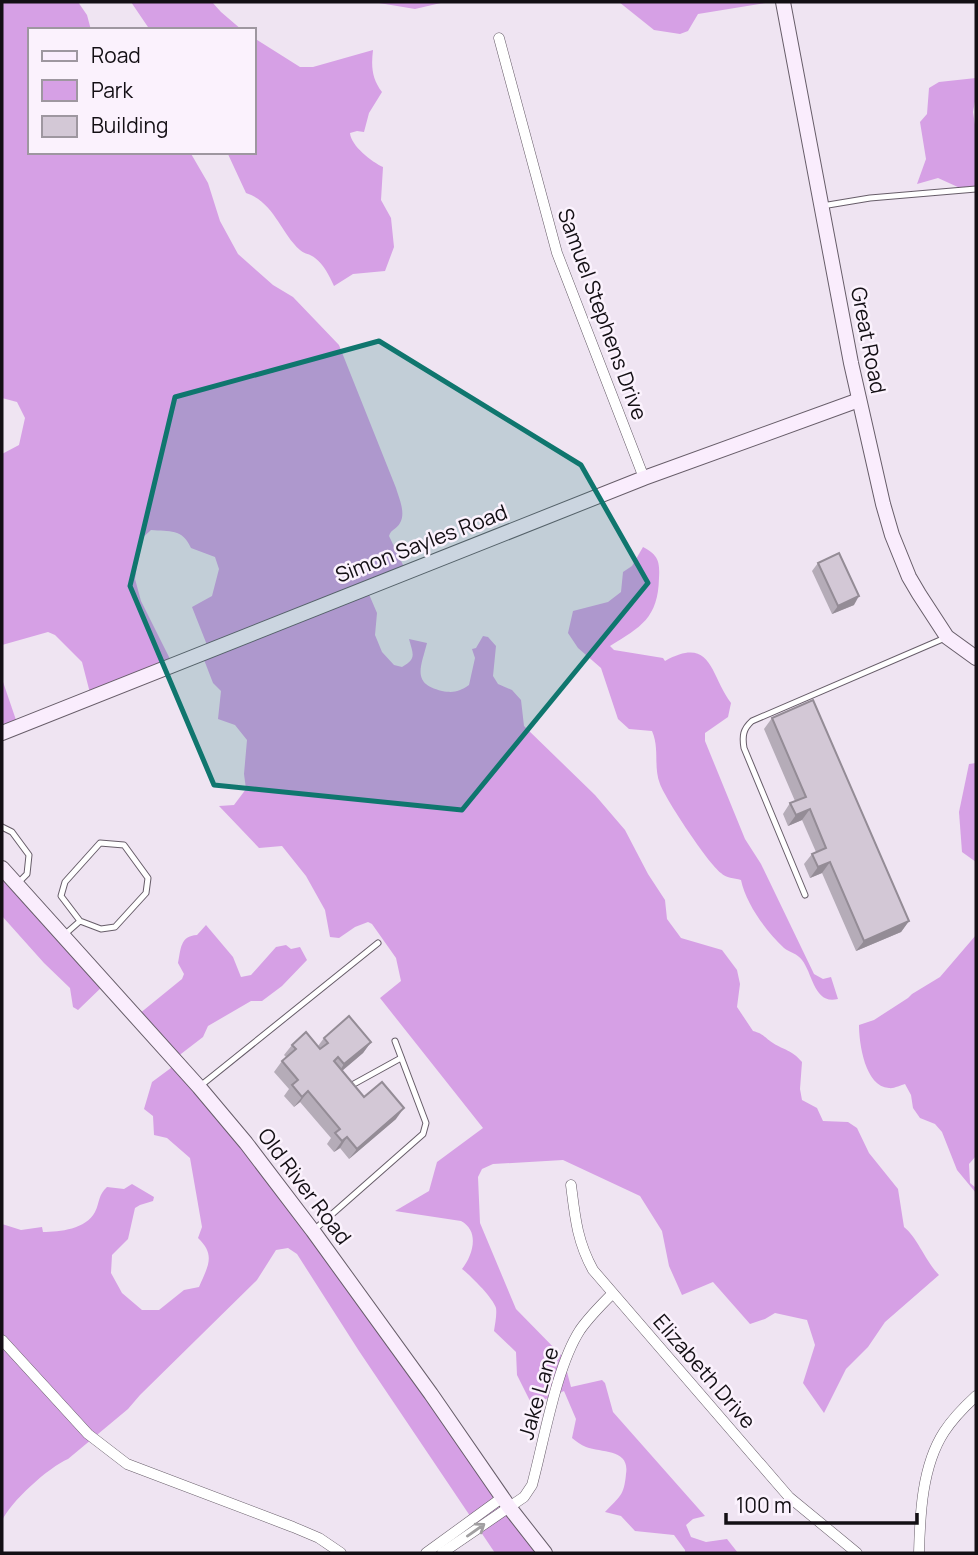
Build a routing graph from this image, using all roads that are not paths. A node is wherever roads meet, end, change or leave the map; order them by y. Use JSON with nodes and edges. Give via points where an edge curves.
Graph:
{"nodes":[{"id":1,"x":783,"y":2,"type":"edge"},
{"id":2,"x":499,"y":38,"type":"dead end"},
{"id":3,"x":976,"y":189,"type":"edge"},
{"id":4,"x":822,"y":206,"type":"junction"},
{"id":5,"x":859,"y":400,"type":"junction"},
{"id":6,"x":644,"y":478,"type":"junction"},
{"id":7,"x":947,"y":637,"type":"junction"},
{"id":8,"x":976,"y":658,"type":"edge"},
{"id":9,"x":2,"y":733,"type":"edge"},
{"id":10,"x":2,"y":827,"type":"edge"},
{"id":11,"x":2,"y":868,"type":"edge"},
{"id":12,"x":17,"y":884,"type":"junction"},
{"id":13,"x":805,"y":895,"type":"dead end"},
{"id":14,"x":80,"y":921,"type":"junction"},
{"id":15,"x":63,"y":936,"type":"junction"},
{"id":16,"x":378,"y":943,"type":"dead end"},
{"id":17,"x":395,"y":1041,"type":"dead end"},
{"id":18,"x":401,"y":1058,"type":"junction"},
{"id":19,"x":352,"y":1085,"type":"edge"},
{"id":20,"x":199,"y":1087,"type":"junction"},
{"id":21,"x":571,"y":1185,"type":"dead end"},
{"id":22,"x":313,"y":1231,"type":"junction"},
{"id":23,"x":612,"y":1294,"type":"junction"},
{"id":24,"x":2,"y":1340,"type":"edge"},
{"id":25,"x":976,"y":1396,"type":"edge"},
{"id":26,"x":506,"y":1502,"type":"junction"},
{"id":27,"x":341,"y":1553,"type":"edge"},
{"id":28,"x":426,"y":1553,"type":"edge"},
{"id":29,"x":442,"y":1553,"type":"edge"},
{"id":30,"x":545,"y":1553,"type":"edge"},
{"id":31,"x":857,"y":1553,"type":"edge"},
{"id":32,"x":919,"y":1553,"type":"edge"}],
"edges":[{"from":1,"to":4,"type":"street","name":"Great Road"},
{"from":2,"to":6,"type":"street","name":"Samuel Stephens Drive","via":[[557,253]]},
{"from":3,"to":4,"type":"lane"},
{"from":4,"to":5,"type":"street","name":"Great Road"},
{"from":5,"to":6,"type":"street","name":"Simon Sayles Road"},
{"from":5,"to":7,"type":"street","name":"Great Road","via":[[892,535],[909,577]]},
{"from":6,"to":9,"type":"street","name":"Simon Sayles Road"},
{"from":7,"to":8,"type":"street","name":"Great Road"},
{"from":7,"to":13,"type":"lane","via":[[752,721],[745,728],[744,748]]},
{"from":10,"to":12,"type":"lane","via":[[12,832],[29,855],[27,874]]},
{"from":11,"to":12,"type":"street","name":"Old River Road"},
{"from":12,"to":15,"type":"street","name":"Old River Road"},
{"from":14,"to":14,"type":"lane","via":[[101,929],[115,927],[146,893],[148,878],[124,845],[100,843],[65,882],[61,896]]},
{"from":14,"to":15,"type":"lane"},
{"from":15,"to":20,"type":"street","name":"Old River Road"},
{"from":16,"to":20,"type":"lane"},
{"from":17,"to":18,"type":"lane"},
{"from":18,"to":19,"type":"lane"},
{"from":18,"to":22,"type":"lane","via":[[426,1123],[424,1134]]},
{"from":20,"to":22,"type":"street","name":"Old River Road"},
{"from":21,"to":23,"type":"street","name":"Elizabeth Drive","via":[[582,1250]]},
{"from":22,"to":26,"type":"street","name":"Old River Road"},
{"from":23,"to":26,"type":"street","name":"Jake Lane","via":[[579,1331],[569,1351],[532,1485],[524,1497]]},
{"from":23,"to":31,"type":"street","name":"Elizabeth Drive","via":[[789,1497]]},
{"from":24,"to":27,"type":"street","via":[[88,1434],[127,1464],[293,1527]]},
{"from":25,"to":32,"type":"street","via":[[943,1433],[934,1452],[923,1502]]},
{"from":26,"to":28,"type":"street"},
{"from":29,"to":26,"type":"street","one_way":true},
{"from":26,"to":30,"type":"street","name":"Old River Road"}]}
